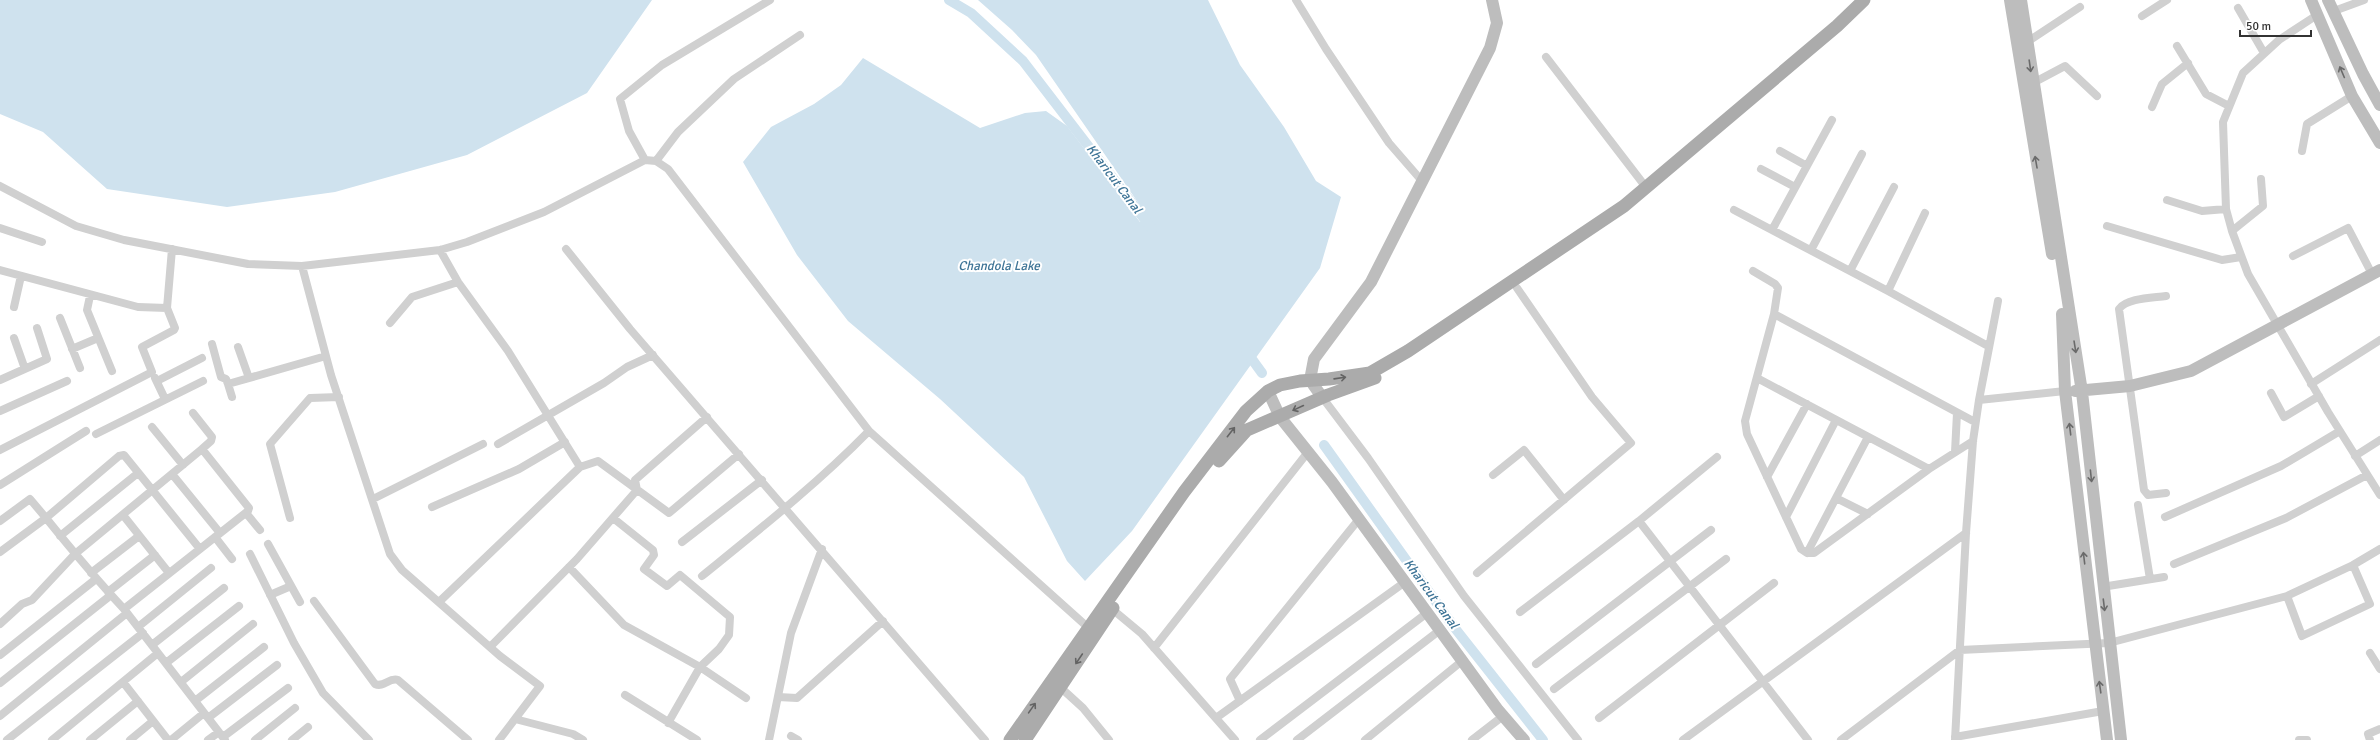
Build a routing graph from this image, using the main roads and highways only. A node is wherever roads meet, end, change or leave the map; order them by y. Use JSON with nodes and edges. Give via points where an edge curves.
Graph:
{"nodes":[{"id":1,"x":1875,"y":0,"type":"edge"},
{"id":2,"x":1857,"y":5,"type":"edge"},
{"id":3,"x":1092,"y":631,"type":"junction"},
{"id":4,"x":1027,"y":739,"type":"edge"},
{"id":5,"x":1010,"y":740,"type":"edge"}],
"edges":[{"from":1,"to":2,"type":"main road"},
{"from":2,"to":3,"type":"main road","one_way":true,"via":[[1628,212],[1517,288],[1373,379],[1322,397],[1247,430],[1223,456],[1112,609]]},
{"from":3,"to":2,"type":"main road","one_way":true,"via":[[1184,492],[1246,411],[1268,391],[1280,385],[1370,373],[1531,270],[1624,206],[1837,26]]},
{"from":3,"to":4,"type":"main road","one_way":true},
{"from":5,"to":3,"type":"main road","one_way":true}]}
